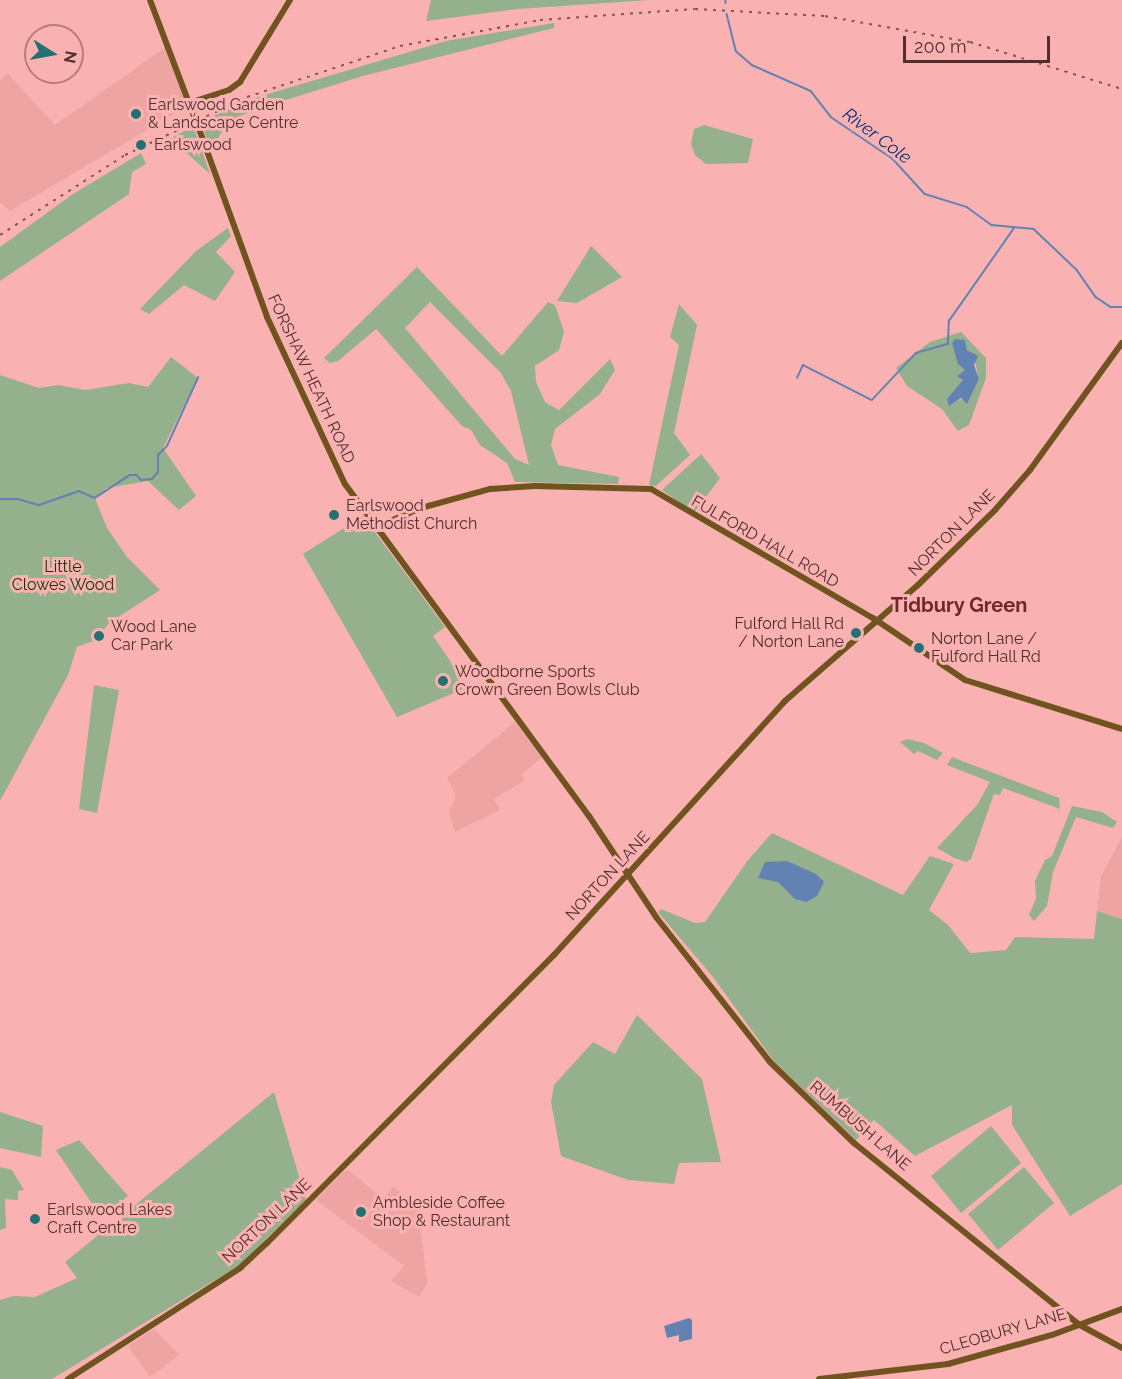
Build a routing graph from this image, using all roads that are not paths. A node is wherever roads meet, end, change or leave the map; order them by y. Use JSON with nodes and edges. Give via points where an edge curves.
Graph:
{"nodes":[{"id":1,"x":150,"y":0,"type":"edge"},
{"id":2,"x":290,"y":0,"type":"edge"},
{"id":3,"x":189,"y":104,"type":"junction"},
{"id":4,"x":1122,"y":343,"type":"edge"},
{"id":5,"x":376,"y":526,"type":"junction"},
{"id":6,"x":875,"y":620,"type":"junction"},
{"id":7,"x":1122,"y":729,"type":"edge"},
{"id":8,"x":630,"y":875,"type":"junction"},
{"id":9,"x":1122,"y":1310,"type":"edge"},
{"id":10,"x":1078,"y":1324,"type":"junction"},
{"id":11,"x":1122,"y":1348,"type":"edge"},
{"id":12,"x":68,"y":1379,"type":"edge"},
{"id":13,"x":819,"y":1379,"type":"edge"}],
"edges":[{"from":1,"to":3,"type":"street","name":"FORSHAW HEATH ROAD"},
{"from":2,"to":3,"type":"street","via":[[240,82]]},
{"from":3,"to":5,"type":"street","name":"FORSHAW HEATH ROAD","bridge":true,"via":[[250,276],[319,435],[345,484]]},
{"from":4,"to":6,"type":"street","name":"NORTON LANE","via":[[995,510],[926,579]]},
{"from":5,"to":6,"type":"street","name":"FULFORD HALL ROAD","via":[[449,498],[490,489],[651,489]]},
{"from":5,"to":8,"type":"street","name":"FORSHAW HEATH ROAD"},
{"from":6,"to":7,"type":"street","name":"FULFORD HALL ROAD","via":[[965,680]]},
{"from":6,"to":8,"type":"street","name":"NORTON LANE","via":[[761,725]]},
{"from":8,"to":10,"type":"street","name":"RUMBUSH LANE","via":[[656,917],[770,1062],[854,1143]]},
{"from":8,"to":12,"type":"street","name":"NORTON LANE","via":[[516,995],[240,1268]]},
{"from":9,"to":10,"type":"street","name":"CLEOBURY LANE"},
{"from":10,"to":11,"type":"street","name":"RUMBUSH LANE"},
{"from":10,"to":13,"type":"street","name":"CLEOBURY LANE","via":[[948,1364]]}]}
